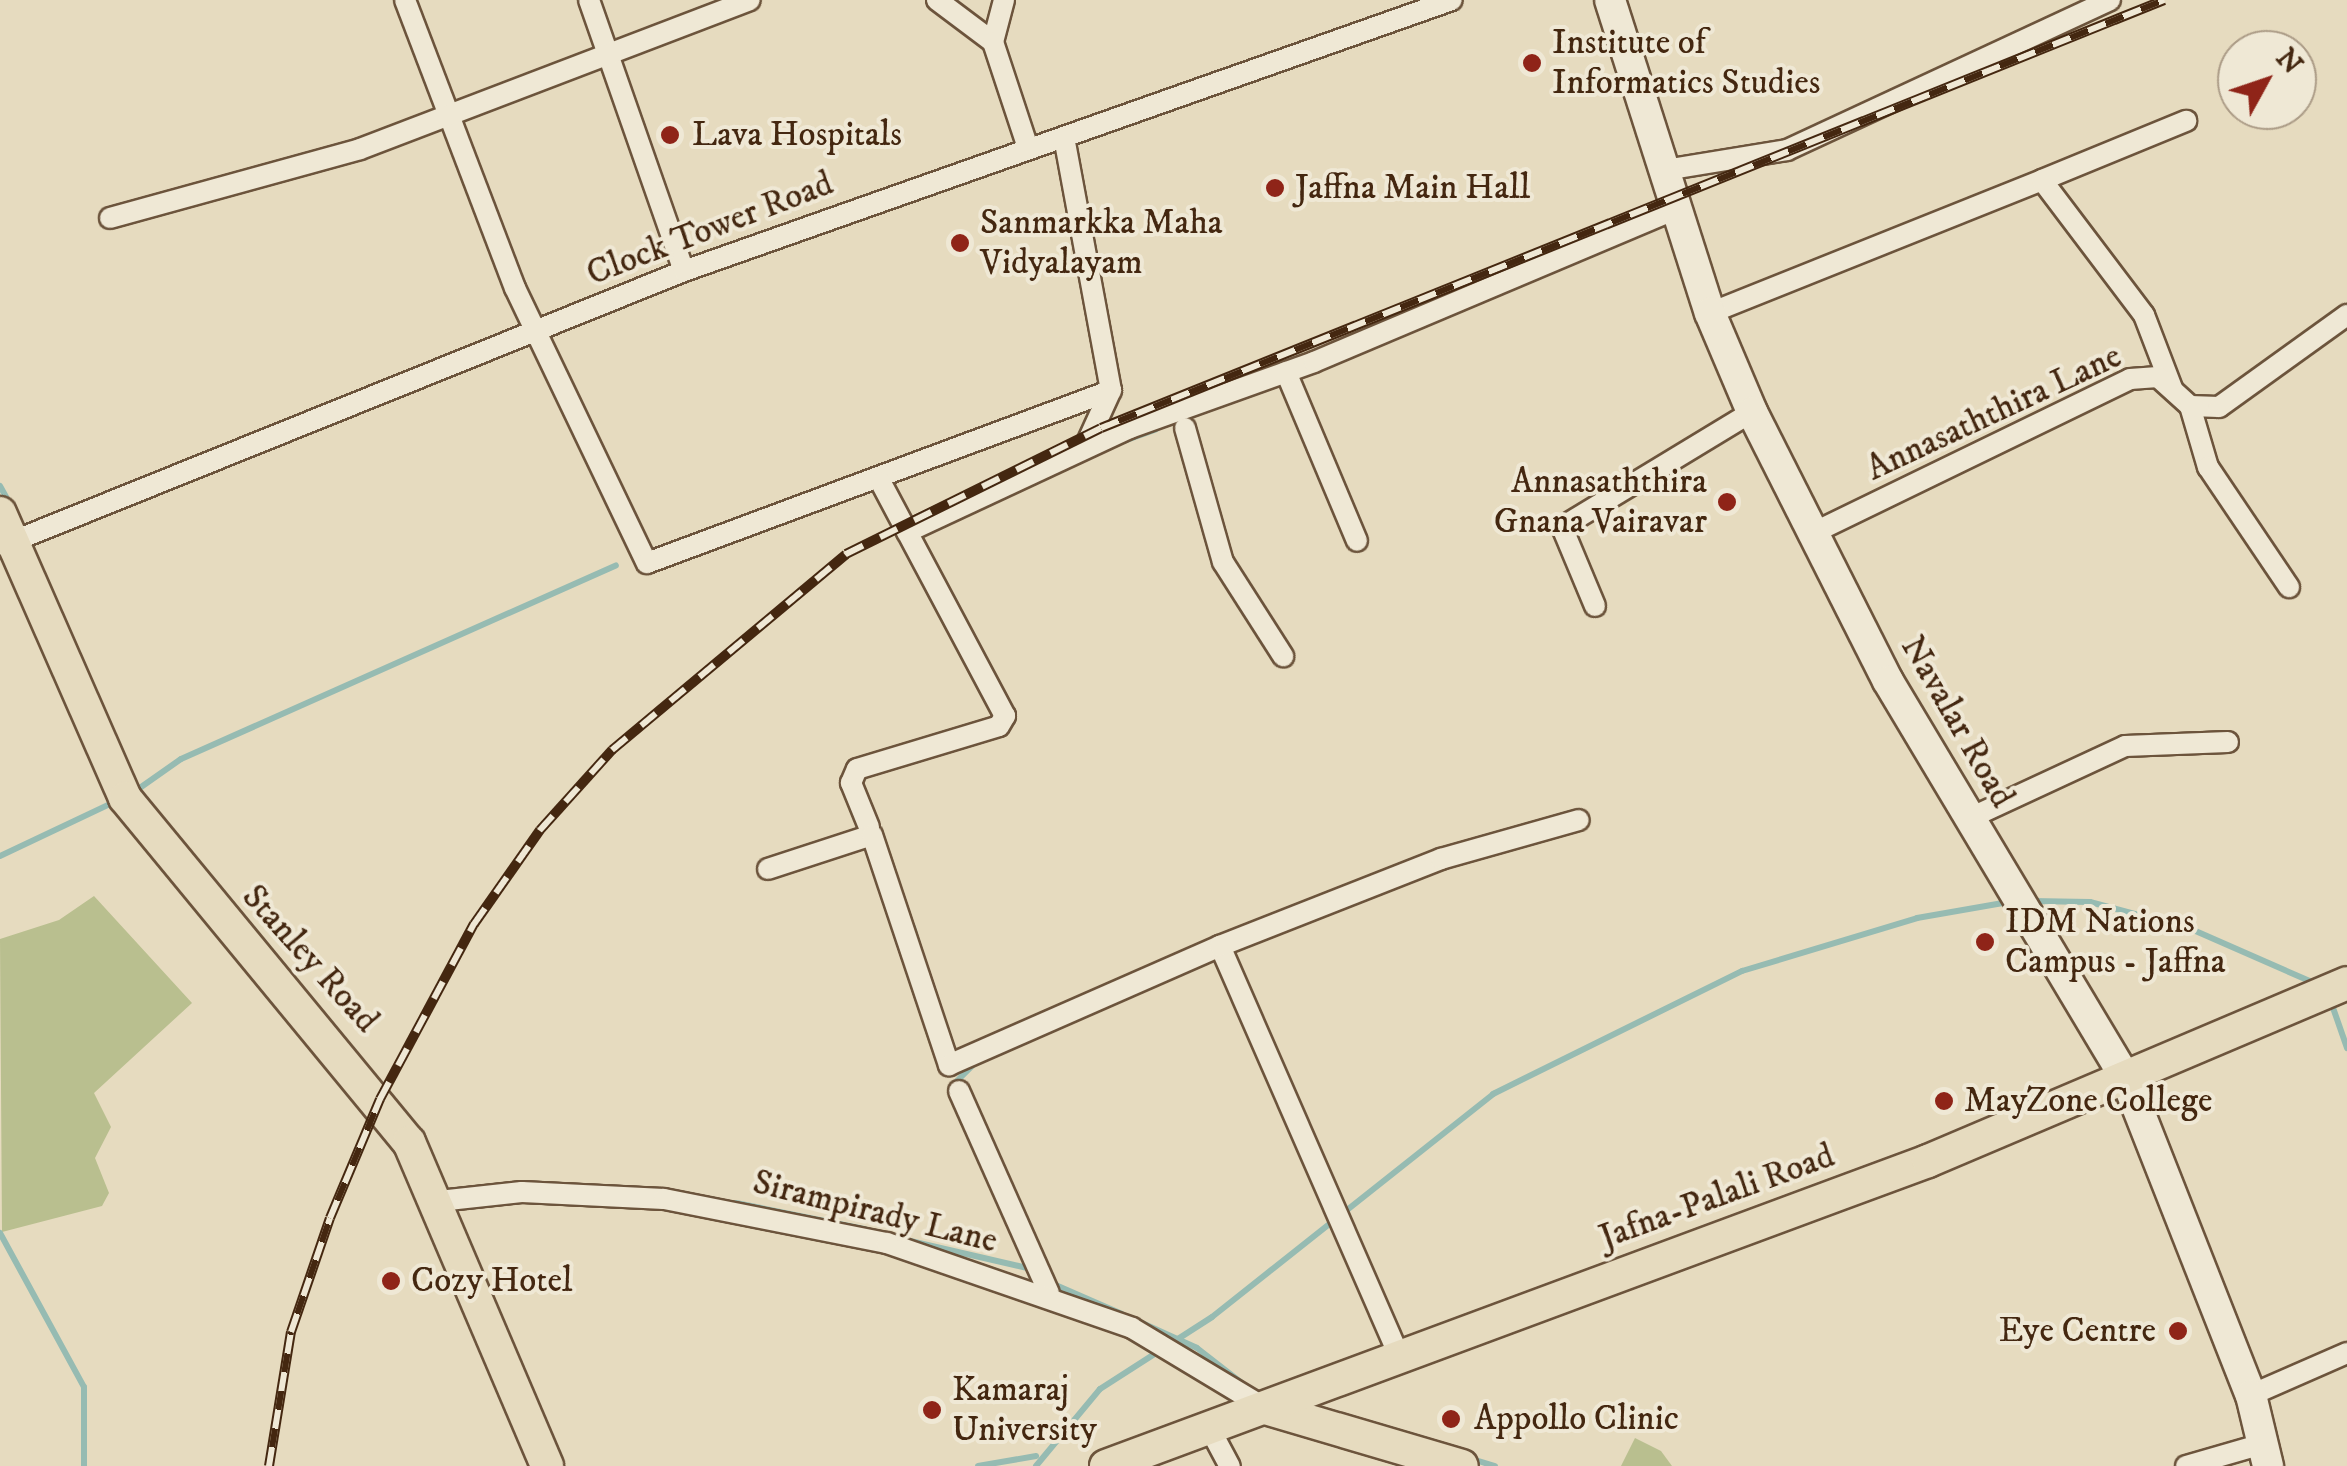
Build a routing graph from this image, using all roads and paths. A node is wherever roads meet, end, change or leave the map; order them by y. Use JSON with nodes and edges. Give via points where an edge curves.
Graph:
{"nodes":[{"id":1,"x":404,"y":0,"type":"edge"},
{"id":2,"x":589,"y":0,"type":"edge"},
{"id":3,"x":750,"y":0,"type":"edge"},
{"id":4,"x":937,"y":0,"type":"edge"},
{"id":5,"x":1004,"y":0,"type":"edge"},
{"id":6,"x":1452,"y":0,"type":"edge"},
{"id":7,"x":1610,"y":0,"type":"edge"},
{"id":8,"x":2110,"y":0,"type":"edge"},
{"id":9,"x":993,"y":42,"type":"junction"},
{"id":10,"x":608,"y":56,"type":"junction"},
{"id":11,"x":446,"y":120,"type":"junction"},
{"id":12,"x":2186,"y":121,"type":"dead end"},
{"id":13,"x":1064,"y":136,"type":"junction"},
{"id":14,"x":1028,"y":148,"type":"junction"},
{"id":15,"x":1665,"y":170,"type":"junction"},
{"id":16,"x":2042,"y":180,"type":"junction"},
{"id":17,"x":1678,"y":208,"type":"junction"},
{"id":18,"x":110,"y":218,"type":"dead end"},
{"id":19,"x":684,"y":271,"type":"junction"},
{"id":20,"x":1710,"y":313,"type":"junction"},
{"id":21,"x":2347,"y":315,"type":"edge"},
{"id":22,"x":535,"y":332,"type":"junction"},
{"id":23,"x":1286,"y":372,"type":"junction"},
{"id":24,"x":2172,"y":388,"type":"junction"},
{"id":25,"x":1112,"y":390,"type":"junction"},
{"id":26,"x":2190,"y":406,"type":"junction"},
{"id":27,"x":1752,"y":412,"type":"junction"},
{"id":28,"x":1184,"y":428,"type":"dead end"},
{"id":29,"x":1083,"y":450,"type":"junction"},
{"id":30,"x":882,"y":482,"type":"junction"},
{"id":31,"x":907,"y":532,"type":"junction"},
{"id":32,"x":1813,"y":532,"type":"junction"},
{"id":33,"x":4,"y":533,"type":"edge"},
{"id":34,"x":1357,"y":541,"type":"dead end"},
{"id":35,"x":2289,"y":587,"type":"dead end"},
{"id":36,"x":1596,"y":606,"type":"dead end"},
{"id":37,"x":1283,"y":656,"type":"dead end"},
{"id":38,"x":2228,"y":742,"type":"dead end"},
{"id":39,"x":1970,"y":818,"type":"junction"},
{"id":40,"x":1579,"y":820,"type":"dead end"},
{"id":41,"x":869,"y":826,"type":"dead end"},
{"id":42,"x":768,"y":869,"type":"dead end"},
{"id":43,"x":1220,"y":946,"type":"junction"},
{"id":44,"x":2347,"y":982,"type":"edge"},
{"id":45,"x":2127,"y":1081,"type":"junction"},
{"id":46,"x":960,"y":1091,"type":"dead end"},
{"id":47,"x":439,"y":1201,"type":"junction"},
{"id":48,"x":1048,"y":1294,"type":"junction"},
{"id":49,"x":2347,"y":1353,"type":"edge"},
{"id":50,"x":1399,"y":1355,"type":"junction"},
{"id":51,"x":2251,"y":1396,"type":"junction"},
{"id":52,"x":1265,"y":1408,"type":"junction"},
{"id":53,"x":1211,"y":1431,"type":"junction"},
{"id":54,"x":2265,"y":1455,"type":"edge"},
{"id":55,"x":547,"y":1466,"type":"edge"},
{"id":56,"x":1106,"y":1466,"type":"edge"},
{"id":57,"x":1230,"y":1466,"type":"edge"},
{"id":58,"x":1462,"y":1466,"type":"edge"},
{"id":59,"x":2186,"y":1466,"type":"edge"}],
"edges":[{"from":1,"to":11,"type":"street"},
{"from":2,"to":10,"type":"street"},
{"from":3,"to":10,"type":"street"},
{"from":4,"to":9,"type":"street"},
{"from":5,"to":9,"type":"street"},
{"from":6,"to":13,"type":"street","name":"Clock Tower Road"},
{"from":7,"to":15,"type":"street","name":"Navalar Road"},
{"from":8,"to":15,"type":"street","via":[[1787,150]]},
{"from":9,"to":14,"type":"street"},
{"from":10,"to":11,"type":"street"},
{"from":10,"to":19,"type":"street"},
{"from":11,"to":18,"type":"street"},
{"from":11,"to":22,"type":"street"},
{"from":12,"to":16,"type":"street"},
{"from":13,"to":14,"type":"street","name":"Clock Tower Road"},
{"from":13,"to":25,"type":"street"},
{"from":14,"to":19,"type":"street","name":"Clock Tower Road"},
{"from":15,"to":17,"type":"street","name":"Navalar Road"},
{"from":16,"to":20,"type":"street"},
{"from":16,"to":24,"type":"street","via":[[2144,314]]},
{"from":17,"to":20,"type":"street","name":"Navalar Road"},
{"from":17,"to":23,"type":"street"},
{"from":19,"to":22,"type":"street","name":"Clock Tower Road"},
{"from":20,"to":27,"type":"street","name":"Navalar Road"},
{"from":21,"to":26,"type":"street","via":[[2219,407]]},
{"from":22,"to":30,"type":"street","via":[[648,563]]},
{"from":22,"to":33,"type":"street","name":"Clock Tower Road"},
{"from":23,"to":29,"type":"street"},
{"from":23,"to":34,"type":"street"},
{"from":24,"to":26,"type":"street","name":"Annasaththira Lane"},
{"from":24,"to":32,"type":"street","name":"Annasaththira Lane","via":[[2158,377],[2130,379]]},
{"from":25,"to":29,"type":"street"},
{"from":25,"to":30,"type":"street"},
{"from":26,"to":35,"type":"street","via":[[2208,467]]},
{"from":27,"to":32,"type":"street","name":"Navalar Road"},
{"from":27,"to":36,"type":"street","via":[[1562,528]]},
{"from":28,"to":37,"type":"street","via":[[1223,562]]},
{"from":29,"to":31,"type":"street"},
{"from":30,"to":31,"type":"street"},
{"from":31,"to":41,"type":"street","via":[[1005,716],[999,726],[858,768],[850,779]]},
{"from":32,"to":39,"type":"street","name":"Navalar Road"},
{"from":33,"to":47,"type":"main road","name":"Stanley Road","via":[[125,798],[380,1099]]},
{"from":38,"to":39,"type":"street","via":[[2125,746]]},
{"from":39,"to":45,"type":"street","name":"Navalar Road"},
{"from":40,"to":43,"type":"street","via":[[1441,860]]},
{"from":42,"to":43,"type":"street","via":[[872,835],[949,1065]]},
{"from":43,"to":50,"type":"street"},
{"from":44,"to":45,"type":"main road","name":"Jafna-Palali Road"},
{"from":45,"to":50,"type":"main road","name":"Jafna-Palali Road"},
{"from":45,"to":51,"type":"street","name":"Navalar Road"},
{"from":46,"to":48,"type":"street"},
{"from":47,"to":48,"type":"street","name":"Sirampirady Lane","via":[[535,1192],[745,1211]]},
{"from":47,"to":55,"type":"main road","name":"Stanley Road"},
{"from":48,"to":52,"type":"street","name":"Sirampirady Lane","via":[[1171,1348]]},
{"from":49,"to":51,"type":"street"},
{"from":50,"to":52,"type":"main road","name":"Jafna-Palali Road"},
{"from":51,"to":54,"type":"street","name":"Navalar Road"},
{"from":52,"to":53,"type":"main road","name":"Jafna-Palali Road"},
{"from":52,"to":58,"type":"main road"},
{"from":53,"to":56,"type":"main road","name":"Jafna-Palali Road"},
{"from":53,"to":57,"type":"street"},
{"from":54,"to":59,"type":"street"}]}
